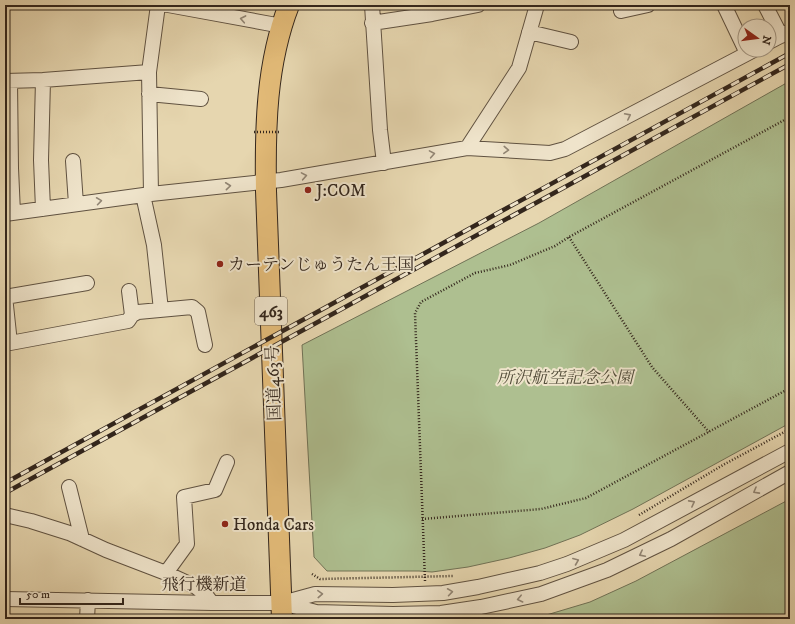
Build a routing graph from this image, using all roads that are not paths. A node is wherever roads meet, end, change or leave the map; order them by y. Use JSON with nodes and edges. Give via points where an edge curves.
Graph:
{"nodes":[{"id":1,"x":158,"y":5,"type":"edge"},
{"id":2,"x":168,"y":5,"type":"edge"},
{"id":3,"x":288,"y":5,"type":"edge"},
{"id":4,"x":372,"y":5,"type":"edge"},
{"id":5,"x":478,"y":5,"type":"edge"},
{"id":6,"x":537,"y":5,"type":"edge"},
{"id":7,"x":648,"y":5,"type":"edge"},
{"id":8,"x":724,"y":5,"type":"edge"},
{"id":9,"x":765,"y":5,"type":"edge"},
{"id":10,"x":616,"y":11,"type":"edge"},
{"id":11,"x":372,"y":23,"type":"junction"},
{"id":12,"x":282,"y":26,"type":"junction"},
{"id":13,"x":737,"y":30,"type":"edge"},
{"id":14,"x":529,"y":32,"type":"junction"},
{"id":15,"x":780,"y":36,"type":"edge"},
{"id":16,"x":571,"y":42,"type":"dead end"},
{"id":17,"x":737,"y":57,"type":"edge"},
{"id":18,"x":149,"y":72,"type":"junction"},
{"id":19,"x":43,"y":80,"type":"junction"},
{"id":20,"x":7,"y":81,"type":"edge"},
{"id":21,"x":149,"y":94,"type":"junction"},
{"id":22,"x":202,"y":99,"type":"dead end"},
{"id":23,"x":467,"y":148,"type":"junction"},
{"id":24,"x":73,"y":161,"type":"dead end"},
{"id":25,"x":384,"y":162,"type":"junction"},
{"id":26,"x":266,"y":182,"type":"junction"},
{"id":27,"x":147,"y":194,"type":"junction"},
{"id":28,"x":76,"y":204,"type":"junction"},
{"id":29,"x":43,"y":209,"type":"junction"},
{"id":30,"x":9,"y":213,"type":"edge"},
{"id":31,"x":87,"y":283,"type":"dead end"},
{"id":32,"x":129,"y":291,"type":"dead end"},
{"id":33,"x":5,"y":296,"type":"edge"},
{"id":34,"x":161,"y":310,"type":"junction"},
{"id":35,"x":132,"y":315,"type":"junction"},
{"id":36,"x":7,"y":343,"type":"edge"},
{"id":37,"x":205,"y":345,"type":"dead end"},
{"id":38,"x":790,"y":451,"type":"edge"},
{"id":39,"x":227,"y":462,"type":"dead end"},
{"id":40,"x":790,"y":472,"type":"edge"},
{"id":41,"x":69,"y":488,"type":"dead end"},
{"id":42,"x":5,"y":515,"type":"edge"},
{"id":43,"x":82,"y":539,"type":"junction"},
{"id":44,"x":166,"y":572,"type":"junction"},
{"id":45,"x":5,"y":599,"type":"edge"},
{"id":46,"x":88,"y":600,"type":"junction"},
{"id":47,"x":212,"y":603,"type":"junction"},
{"id":48,"x":282,"y":611,"type":"edge"},
{"id":49,"x":87,"y":619,"type":"edge"}],
"edges":[{"from":1,"to":18,"type":"street"},
{"from":12,"to":2,"type":"street","one_way":true},
{"from":3,"to":12,"type":"highway","name":"国道463号","number":"463"},
{"from":4,"to":11,"type":"street"},
{"from":5,"to":11,"type":"street"},
{"from":6,"to":14,"type":"street"},
{"from":7,"to":10,"type":"street"},
{"from":8,"to":13,"type":"street"},
{"from":9,"to":15,"type":"street"},
{"from":11,"to":25,"type":"street"},
{"from":12,"to":26,"type":"highway","name":"国道463号","number":"463","via":[[268,90]]},
{"from":14,"to":16,"type":"street"},
{"from":14,"to":23,"type":"street","via":[[519,68]]},
{"from":23,"to":17,"type":"street","one_way":true,"via":[[550,153],[565,149]]},
{"from":18,"to":19,"type":"street"},
{"from":18,"to":21,"type":"street"},
{"from":19,"to":20,"type":"street"},
{"from":19,"to":29,"type":"street"},
{"from":20,"to":30,"type":"street"},
{"from":21,"to":22,"type":"street"},
{"from":21,"to":27,"type":"street"},
{"from":25,"to":23,"type":"street","one_way":true},
{"from":24,"to":28,"type":"street"},
{"from":26,"to":25,"type":"street","one_way":true},
{"from":27,"to":26,"type":"street","one_way":true},
{"from":26,"to":48,"type":"highway","name":"国道463号","number":"463"},
{"from":28,"to":27,"type":"street","one_way":true},
{"from":27,"to":34,"type":"street"},
{"from":28,"to":29,"type":"street"},
{"from":29,"to":30,"type":"street"},
{"from":31,"to":33,"type":"street"},
{"from":32,"to":35,"type":"street"},
{"from":33,"to":36,"type":"street"},
{"from":34,"to":35,"type":"street"},
{"from":34,"to":37,"type":"street","via":[[195,308]]},
{"from":35,"to":36,"type":"street","via":[[128,321]]},
{"from":48,"to":38,"type":"street","one_way":true,"via":[[315,594],[426,594],[478,587],[540,573],[624,540]]},
{"from":39,"to":44,"type":"street","via":[[215,490],[184,497],[187,544]]},
{"from":40,"to":48,"type":"street","one_way":true,"via":[[671,539],[607,570],[521,599],[441,612],[393,614]]},
{"from":41,"to":43,"type":"street"},
{"from":42,"to":43,"type":"street","via":[[31,521]]},
{"from":43,"to":44,"type":"street"},
{"from":44,"to":47,"type":"street","via":[[196,587]]},
{"from":45,"to":46,"type":"street","name":"飛行機新道"},
{"from":46,"to":47,"type":"street","name":"飛行機新道"},
{"from":46,"to":49,"type":"street"},
{"from":47,"to":48,"type":"street","name":"飛行機新道"}]}
